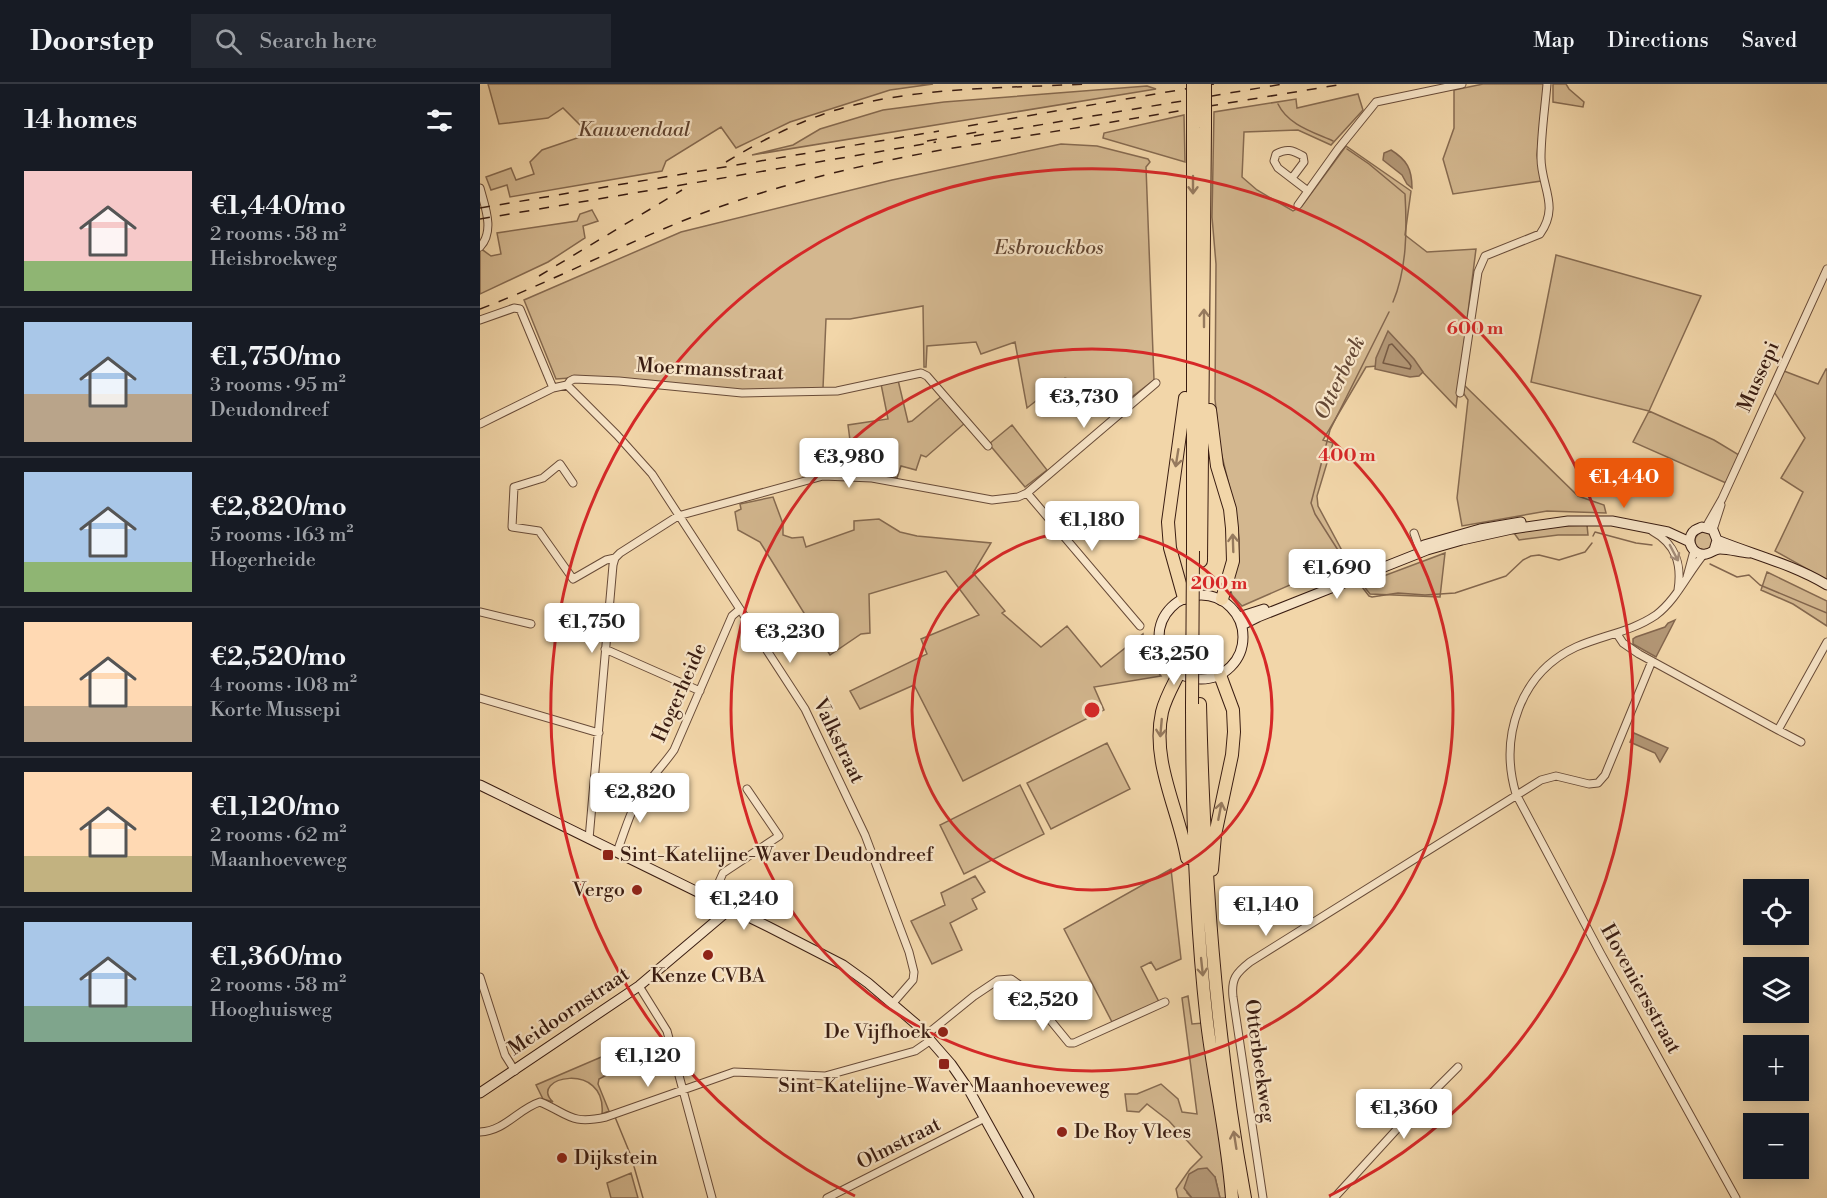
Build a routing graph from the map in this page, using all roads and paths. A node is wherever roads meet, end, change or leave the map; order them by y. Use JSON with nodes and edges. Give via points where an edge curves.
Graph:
{"nodes":[{"id":1,"x":1193,"y":84,"type":"edge"},
{"id":2,"x":1205,"y":84,"type":"edge"},
{"id":3,"x":1462,"y":84,"type":"edge"},
{"id":4,"x":1547,"y":84,"type":"edge"},
{"id":5,"x":1199,"y":128,"type":"junction"},
{"id":6,"x":1292,"y":178,"type":"junction"},
{"id":7,"x":480,"y":188,"type":"edge"},
{"id":8,"x":1308,"y":190,"type":"junction"},
{"id":9,"x":1298,"y":205,"type":"dead end"},
{"id":10,"x":480,"y":247,"type":"edge"},
{"id":11,"x":1827,"y":269,"type":"edge"},
{"id":12,"x":480,"y":320,"type":"edge"},
{"id":13,"x":1192,"y":365,"type":"junction"},
{"id":14,"x":1204,"y":377,"type":"junction"},
{"id":15,"x":1156,"y":383,"type":"dead end"},
{"id":16,"x":567,"y":385,"type":"junction"},
{"id":17,"x":553,"y":388,"type":"junction"},
{"id":18,"x":1460,"y":393,"type":"dead end"},
{"id":19,"x":480,"y":424,"type":"edge"},
{"id":20,"x":988,"y":446,"type":"dead end"},
{"id":21,"x":573,"y":483,"type":"dead end"},
{"id":22,"x":1027,"y":493,"type":"junction"},
{"id":23,"x":678,"y":516,"type":"junction"},
{"id":24,"x":1645,"y":527,"type":"junction"},
{"id":25,"x":1712,"y":532,"type":"junction"},
{"id":26,"x":1414,"y":533,"type":"dead end"},
{"id":27,"x":1695,"y":545,"type":"junction"},
{"id":28,"x":1420,"y":550,"type":"junction"},
{"id":29,"x":1714,"y":550,"type":"junction"},
{"id":30,"x":1749,"y":553,"type":"junction"},
{"id":31,"x":1197,"y":556,"type":"junction"},
{"id":32,"x":615,"y":558,"type":"junction"},
{"id":33,"x":1827,"y":585,"type":"edge"},
{"id":34,"x":1678,"y":592,"type":"junction"},
{"id":35,"x":1184,"y":598,"type":"junction"},
{"id":36,"x":1222,"y":599,"type":"junction"},
{"id":37,"x":739,"y":610,"type":"junction"},
{"id":38,"x":480,"y":612,"type":"edge"},
{"id":39,"x":1241,"y":621,"type":"junction"},
{"id":40,"x":531,"y":624,"type":"dead end"},
{"id":41,"x":1140,"y":626,"type":"dead end"},
{"id":42,"x":1617,"y":634,"type":"junction"},
{"id":43,"x":1827,"y":642,"type":"edge"},
{"id":44,"x":605,"y":649,"type":"junction"},
{"id":45,"x":1652,"y":662,"type":"junction"},
{"id":46,"x":1179,"y":673,"type":"junction"},
{"id":47,"x":1220,"y":675,"type":"junction"},
{"id":48,"x":700,"y":691,"type":"junction"},
{"id":49,"x":480,"y":698,"type":"edge"},
{"id":50,"x":1196,"y":704,"type":"junction"},
{"id":51,"x":1778,"y":730,"type":"junction"},
{"id":52,"x":599,"y":733,"type":"junction"},
{"id":53,"x":1801,"y":742,"type":"dead end"},
{"id":54,"x":480,"y":785,"type":"edge"},
{"id":55,"x":747,"y":789,"type":"dead end"},
{"id":56,"x":1516,"y":794,"type":"junction"},
{"id":57,"x":589,"y":839,"type":"junction"},
{"id":58,"x":617,"y":852,"type":"junction"},
{"id":59,"x":1195,"y":888,"type":"junction"},
{"id":60,"x":1209,"y":898,"type":"junction"},
{"id":61,"x":711,"y":900,"type":"junction"},
{"id":62,"x":730,"y":909,"type":"junction"},
{"id":63,"x":480,"y":977,"type":"edge"},
{"id":64,"x":639,"y":986,"type":"junction"},
{"id":65,"x":1165,"y":1002,"type":"dead end"},
{"id":66,"x":893,"y":1003,"type":"junction"},
{"id":67,"x":928,"y":1037,"type":"junction"},
{"id":68,"x":1458,"y":1067,"type":"dead end"},
{"id":69,"x":515,"y":1071,"type":"junction"},
{"id":70,"x":684,"y":1090,"type":"junction"},
{"id":71,"x":480,"y":1093,"type":"edge"},
{"id":72,"x":985,"y":1118,"type":"junction"},
{"id":73,"x":480,"y":1132,"type":"edge"},
{"id":74,"x":712,"y":1198,"type":"edge"},
{"id":75,"x":827,"y":1198,"type":"edge"},
{"id":76,"x":1029,"y":1198,"type":"edge"},
{"id":77,"x":1234,"y":1198,"type":"edge"},
{"id":78,"x":1245,"y":1198,"type":"edge"},
{"id":79,"x":1263,"y":1198,"type":"edge"},
{"id":80,"x":1334,"y":1198,"type":"edge"},
{"id":81,"x":1736,"y":1198,"type":"edge"}],
"edges":[{"from":1,"to":5,"type":"highway","bridge":true},
{"from":2,"to":5,"type":"highway","bridge":true},
{"from":3,"to":8,"type":"street","via":[[1376,102]]},
{"from":4,"to":18,"type":"street","via":[[1541,162],[1549,196],[1549,217],[1540,234],[1485,256],[1481,262]]},
{"from":5,"to":13,"type":"highway","one_way":true},
{"from":14,"to":5,"type":"highway","one_way":true},
{"from":6,"to":6,"type":"street","via":[[1304,162],[1303,156],[1292,149],[1283,150],[1274,161]]},
{"from":6,"to":8,"type":"street"},
{"from":7,"to":10,"type":"street","via":[[489,233]]},
{"from":8,"to":9,"type":"street"},
{"from":11,"to":25,"type":"street","name":"Mussepi","via":[[1722,499]]},
{"from":12,"to":17,"type":"street","via":[[520,309]]},
{"from":13,"to":31,"type":"highway"},
{"from":13,"to":35,"type":"highway","one_way":true,"via":[[1186,379],[1168,522],[1170,548]]},
{"from":14,"to":31,"type":"highway"},
{"from":36,"to":14,"type":"highway","one_way":true,"via":[[1233,561],[1232,528],[1217,466]]},
{"from":15,"to":22,"type":"street"},
{"from":16,"to":17,"type":"street"},
{"from":16,"to":20,"type":"street","name":"Moermansstraat","via":[[574,379],[742,393],[837,391],[923,374]]},
{"from":16,"to":23,"type":"street","name":"Valkstraat","via":[[652,474]]},
{"from":17,"to":19,"type":"street"},
{"from":21,"to":32,"type":"street","via":[[560,464],[543,478],[514,487],[512,527],[539,531],[573,579]]},
{"from":22,"to":23,"type":"street","via":[[992,500],[872,478],[823,476]]},
{"from":22,"to":41,"type":"street"},
{"from":23,"to":32,"type":"street"},
{"from":23,"to":37,"type":"street","name":"Valkstraat"},
{"from":24,"to":27,"type":"main road","via":[[1668,532]]},
{"from":24,"to":28,"type":"main road","via":[[1612,521],[1568,521]]},
{"from":24,"to":34,"type":"street","one_way":true,"via":[[1668,543],[1676,555],[1680,570]]},
{"from":25,"to":27,"type":"main road","via":[[1696,529]]},
{"from":25,"to":29,"type":"main road"},
{"from":25,"to":30,"type":"main road"},
{"from":26,"to":28,"type":"street"},
{"from":27,"to":29,"type":"main road"},
{"from":27,"to":34,"type":"street","name":"Hoveniersstraat","via":[[1687,579]]},
{"from":28,"to":39,"type":"main road"},
{"from":29,"to":30,"type":"main road"},
{"from":30,"to":33,"type":"main road","via":[[1785,563]]},
{"from":31,"to":50,"type":"highway","bridge":true},
{"from":32,"to":44,"type":"street"},
{"from":34,"to":42,"type":"street","name":"Hoveniersstraat","via":[[1658,613]]},
{"from":35,"to":36,"type":"main road","via":[[1200,594]]},
{"from":35,"to":46,"type":"main road","via":[[1165,614],[1159,635],[1164,657]]},
{"from":36,"to":39,"type":"main road"},
{"from":37,"to":48,"type":"street","name":"Hogerheide","via":[[732,616]]},
{"from":37,"to":66,"type":"street","name":"Valkstraat","via":[[805,709],[865,835],[914,972],[913,981]]},
{"from":38,"to":40,"type":"street"},
{"from":39,"to":47,"type":"main road","via":[[1244,642],[1239,657]]},
{"from":42,"to":45,"type":"street","via":[[1630,649]]},
{"from":42,"to":56,"type":"street","name":"Hoveniersstraat","via":[[1573,648],[1548,666],[1530,686],[1512,726],[1510,741],[1510,770]]},
{"from":43,"to":51,"type":"street"},
{"from":44,"to":48,"type":"street"},
{"from":44,"to":52,"type":"street"},
{"from":45,"to":51,"type":"street"},
{"from":45,"to":56,"type":"street","via":[[1605,775],[1598,783],[1556,776]]},
{"from":46,"to":47,"type":"main road","via":[[1200,679]]},
{"from":46,"to":59,"type":"highway","one_way":true,"via":[[1162,710],[1161,760]]},
{"from":60,"to":47,"type":"highway","one_way":true,"via":[[1215,835],[1234,732],[1233,710]]},
{"from":48,"to":58,"type":"street","name":"Hogerheide","via":[[674,750],[645,787]]},
{"from":49,"to":52,"type":"street"},
{"from":50,"to":59,"type":"highway","via":[[1192,811]]},
{"from":50,"to":60,"type":"highway"},
{"from":51,"to":53,"type":"street"},
{"from":52,"to":57,"type":"street"},
{"from":54,"to":57,"type":"main road"},
{"from":55,"to":61,"type":"street","via":[[779,836],[723,873]]},
{"from":56,"to":79,"type":"street","name":"Otterbeekweg","via":[[1250,962],[1234,977],[1233,997]]},
{"from":56,"to":81,"type":"street","name":"Hoveniersstraat"},
{"from":57,"to":58,"type":"main road"},
{"from":58,"to":61,"type":"main road"},
{"from":59,"to":77,"type":"highway","one_way":true,"via":[[1207,1022]]},
{"from":78,"to":60,"type":"highway","one_way":true,"via":[[1227,1092]]},
{"from":61,"to":62,"type":"main road"},
{"from":62,"to":64,"type":"main road","name":"Meidoornstraat"},
{"from":62,"to":66,"type":"main road","via":[[843,965]]},
{"from":63,"to":69,"type":"street","via":[[505,1055]]},
{"from":64,"to":69,"type":"main road","name":"Meidoornstraat"},
{"from":64,"to":70,"type":"street","via":[[667,1031]]},
{"from":65,"to":67,"type":"street","via":[[1069,1043],[1017,981],[1003,979],[974,996]]},
{"from":66,"to":67,"type":"main road"},
{"from":67,"to":70,"type":"street","via":[[915,1051],[825,1076],[734,1072]]},
{"from":67,"to":72,"type":"main road","via":[[951,1064]]},
{"from":68,"to":80,"type":"street"},
{"from":69,"to":71,"type":"main road","name":"Meidoornstraat"},
{"from":70,"to":73,"type":"street","via":[[588,1121],[576,1120],[540,1102],[531,1104],[499,1128]]},
{"from":70,"to":74,"type":"street"},
{"from":72,"to":75,"type":"street","name":"Olmstraat"},
{"from":72,"to":76,"type":"main road"}]}
